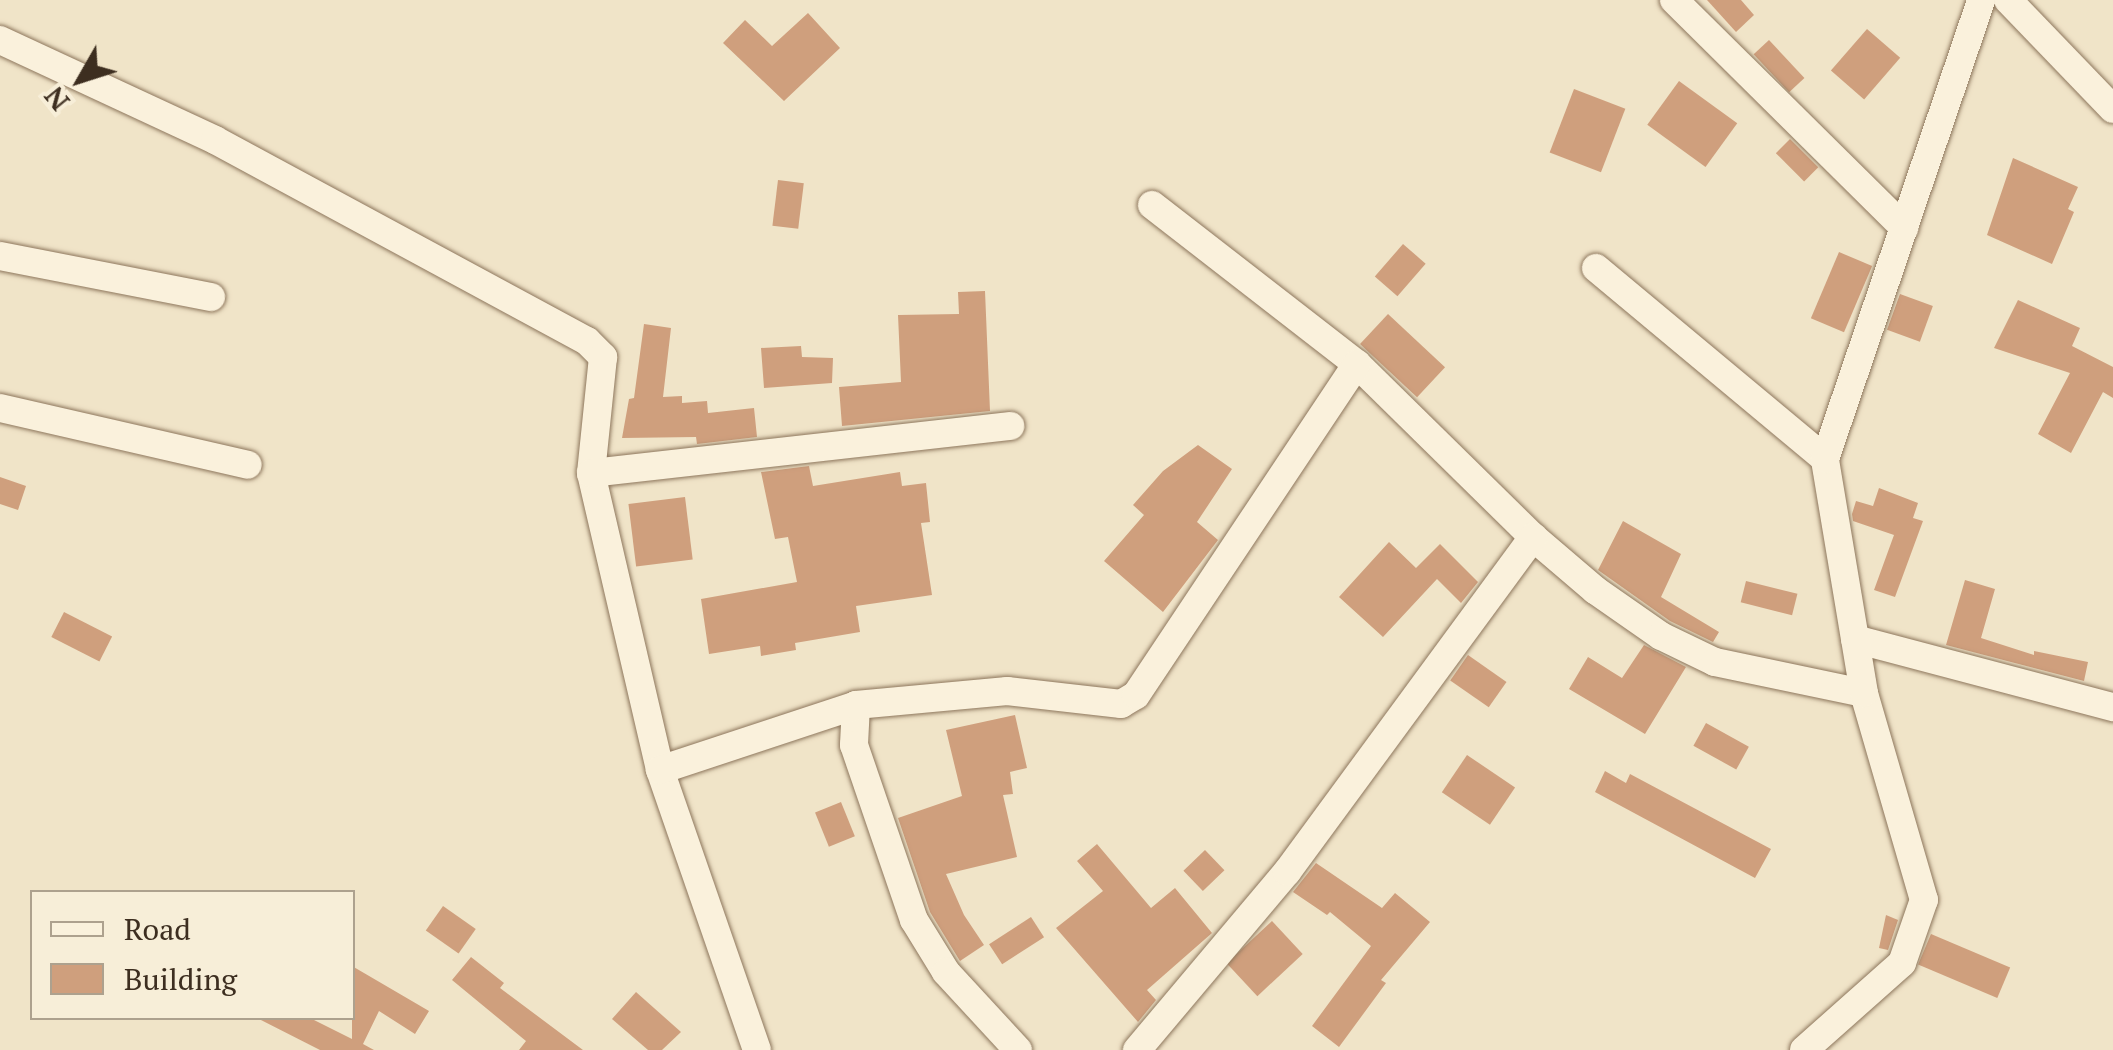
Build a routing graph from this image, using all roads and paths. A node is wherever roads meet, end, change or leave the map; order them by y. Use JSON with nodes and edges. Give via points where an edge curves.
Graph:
{"nodes":[{"id":1,"x":1674,"y":0,"type":"edge"},
{"id":2,"x":1982,"y":0,"type":"edge"},
{"id":3,"x":2008,"y":0,"type":"edge"},
{"id":4,"x":0,"y":40,"type":"edge"},
{"id":5,"x":2113,"y":109,"type":"edge"},
{"id":6,"x":1152,"y":205,"type":"dead end"},
{"id":7,"x":1904,"y":228,"type":"junction"},
{"id":8,"x":0,"y":256,"type":"edge"},
{"id":9,"x":1596,"y":268,"type":"dead end"},
{"id":10,"x":211,"y":296,"type":"dead end"},
{"id":11,"x":1357,"y":364,"type":"junction"},
{"id":12,"x":0,"y":408,"type":"edge"},
{"id":13,"x":1010,"y":426,"type":"dead end"},
{"id":14,"x":1825,"y":459,"type":"junction"},
{"id":15,"x":248,"y":465,"type":"dead end"},
{"id":16,"x":591,"y":473,"type":"junction"},
{"id":17,"x":1533,"y":538,"type":"junction"},
{"id":18,"x":1855,"y":639,"type":"junction"},
{"id":19,"x":1864,"y":693,"type":"junction"},
{"id":20,"x":856,"y":705,"type":"junction"},
{"id":21,"x":2113,"y":707,"type":"edge"},
{"id":22,"x":660,"y":770,"type":"junction"},
{"id":23,"x":757,"y":1050,"type":"edge"},
{"id":24,"x":1018,"y":1050,"type":"edge"},
{"id":25,"x":1137,"y":1050,"type":"edge"},
{"id":26,"x":1804,"y":1050,"type":"edge"}],
"edges":[{"from":1,"to":7,"type":"street"},
{"from":2,"to":7,"type":"street"},
{"from":3,"to":5,"type":"street"},
{"from":4,"to":16,"type":"street","via":[[215,140],[586,341],[603,357],[604,379]]},
{"from":6,"to":11,"type":"street"},
{"from":7,"to":14,"type":"street"},
{"from":8,"to":10,"type":"street"},
{"from":9,"to":14,"type":"street"},
{"from":11,"to":17,"type":"street"},
{"from":11,"to":20,"type":"street","via":[[1136,694],[1121,704],[1008,691]]},
{"from":12,"to":15,"type":"street"},
{"from":13,"to":16,"type":"street"},
{"from":14,"to":18,"type":"street"},
{"from":16,"to":22,"type":"street"},
{"from":17,"to":19,"type":"street","via":[[1661,636],[1715,662]]},
{"from":17,"to":25,"type":"street","via":[[1287,872]]},
{"from":18,"to":19,"type":"street"},
{"from":18,"to":21,"type":"street"},
{"from":19,"to":26,"type":"street","via":[[1924,900],[1902,963]]},
{"from":20,"to":22,"type":"street"},
{"from":20,"to":24,"type":"street","via":[[854,745],[914,920],[946,972]]},
{"from":22,"to":23,"type":"street"}]}
